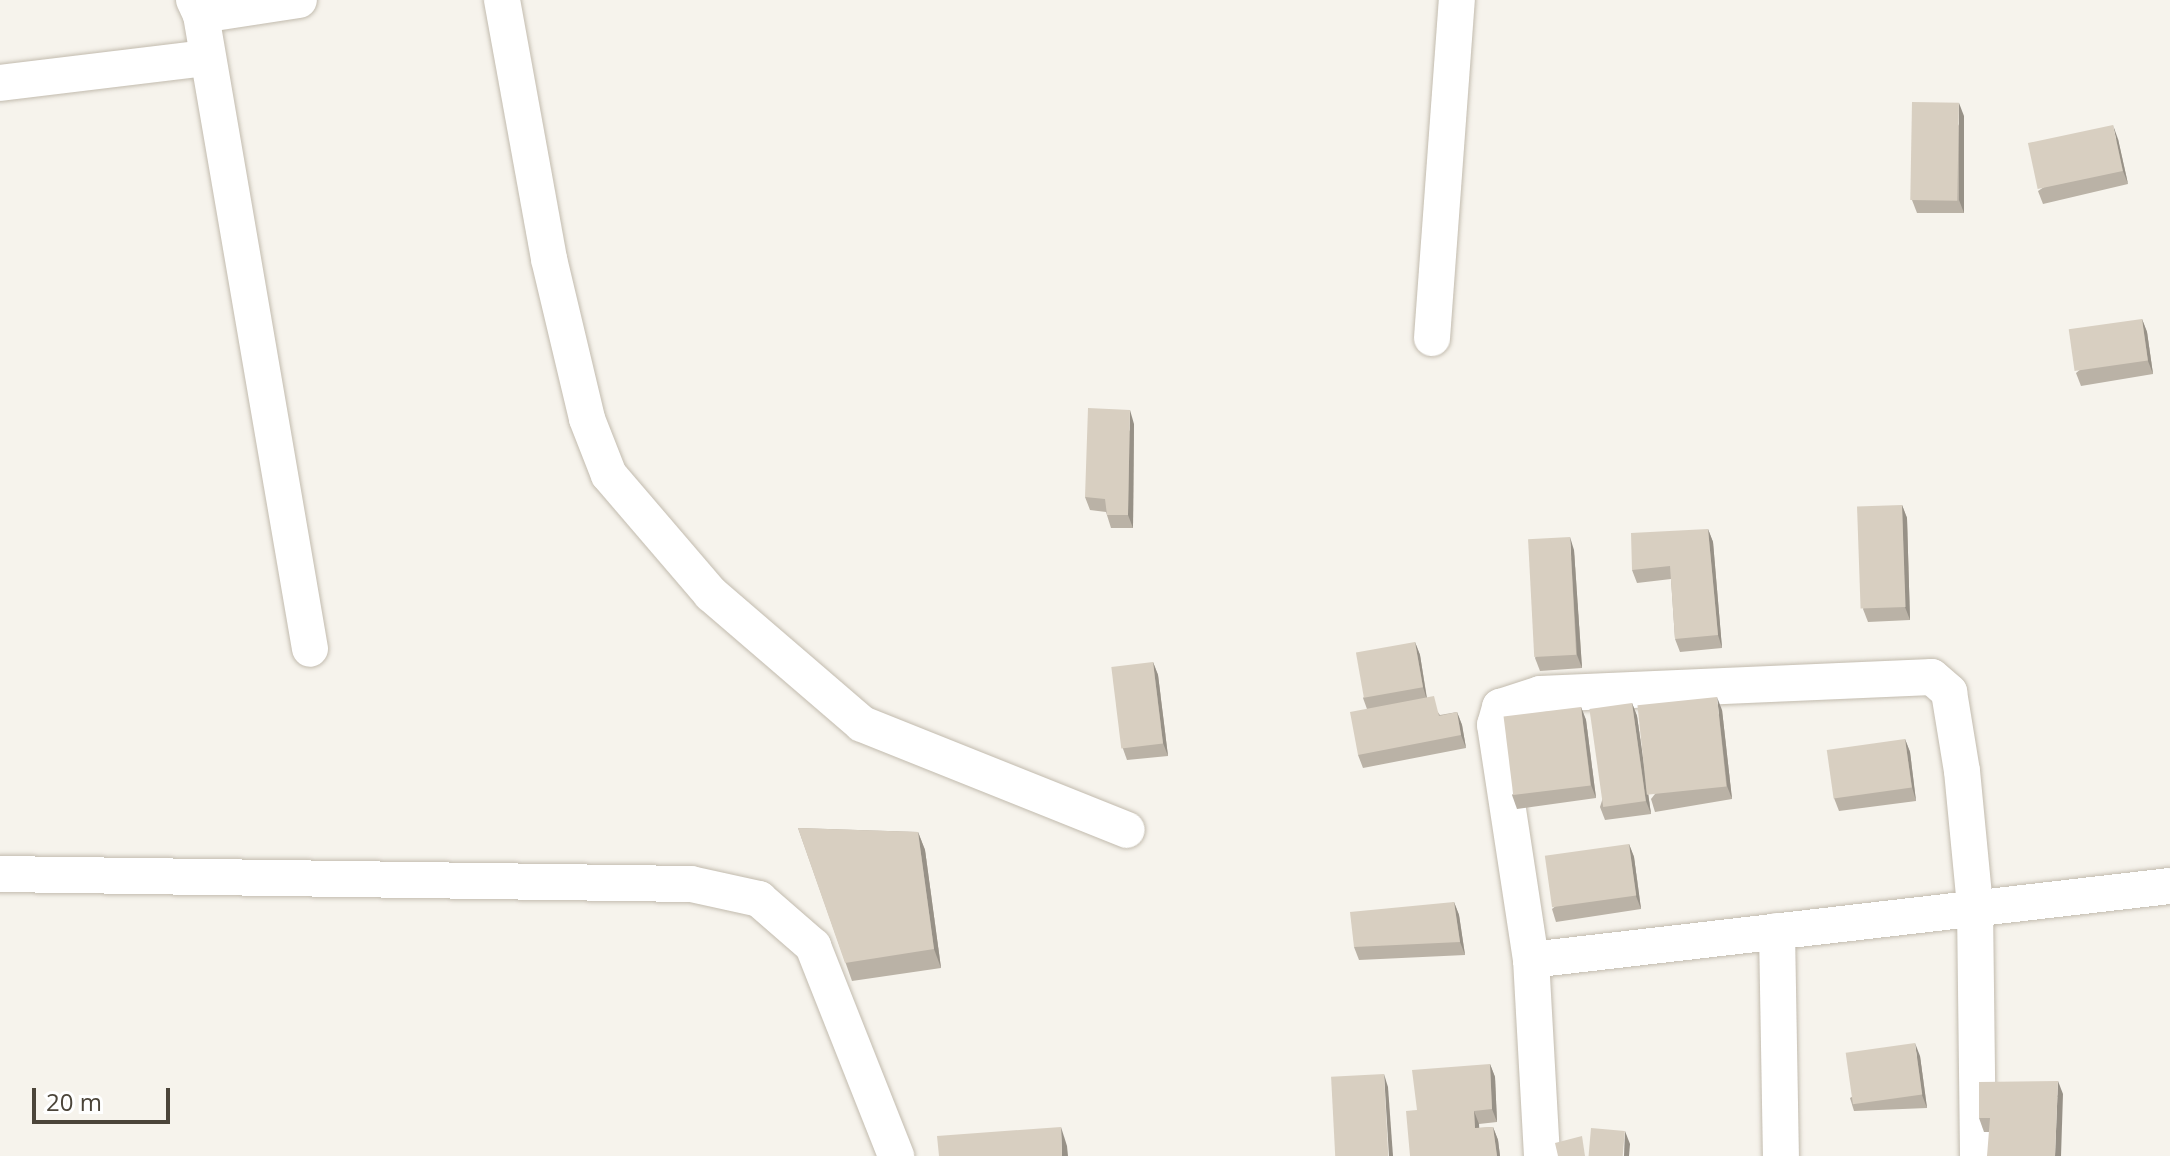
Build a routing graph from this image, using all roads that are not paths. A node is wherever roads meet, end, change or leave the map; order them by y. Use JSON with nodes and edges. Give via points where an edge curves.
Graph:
{"nodes":[{"id":1,"x":299,"y":0,"type":"edge"},
{"id":2,"x":502,"y":0,"type":"edge"},
{"id":3,"x":1457,"y":0,"type":"edge"},
{"id":4,"x":197,"y":8,"type":"edge"},
{"id":5,"x":208,"y":58,"type":"junction"},
{"id":6,"x":0,"y":83,"type":"edge"},
{"id":7,"x":1432,"y":338,"type":"dead end"},
{"id":8,"x":310,"y":649,"type":"dead end"},
{"id":9,"x":1127,"y":830,"type":"dead end"},
{"id":10,"x":0,"y":874,"type":"edge"},
{"id":11,"x":2170,"y":886,"type":"edge"},
{"id":12,"x":1975,"y":907,"type":"junction"},
{"id":13,"x":1777,"y":931,"type":"junction"},
{"id":14,"x":1531,"y":960,"type":"junction"},
{"id":15,"x":896,"y":1156,"type":"edge"},
{"id":16,"x":1542,"y":1156,"type":"edge"},
{"id":17,"x":1781,"y":1156,"type":"edge"},
{"id":18,"x":1978,"y":1156,"type":"edge"}],
"edges":[{"from":1,"to":4,"type":"street"},
{"from":2,"to":9,"type":"street","via":[[549,259],[587,419],[609,475],[711,594],[862,724]]},
{"from":3,"to":7,"type":"street"},
{"from":4,"to":5,"type":"street"},
{"from":5,"to":6,"type":"street"},
{"from":5,"to":8,"type":"street"},
{"from":10,"to":15,"type":"street","via":[[691,884],[759,899],[813,946]]},
{"from":11,"to":12,"type":"street"},
{"from":12,"to":13,"type":"street"},
{"from":12,"to":14,"type":"street","via":[[1949,692],[1932,677],[1540,694],[1500,707],[1495,725]]},
{"from":12,"to":18,"type":"street"},
{"from":13,"to":14,"type":"street"},
{"from":13,"to":17,"type":"street"},
{"from":14,"to":16,"type":"street"}]}
